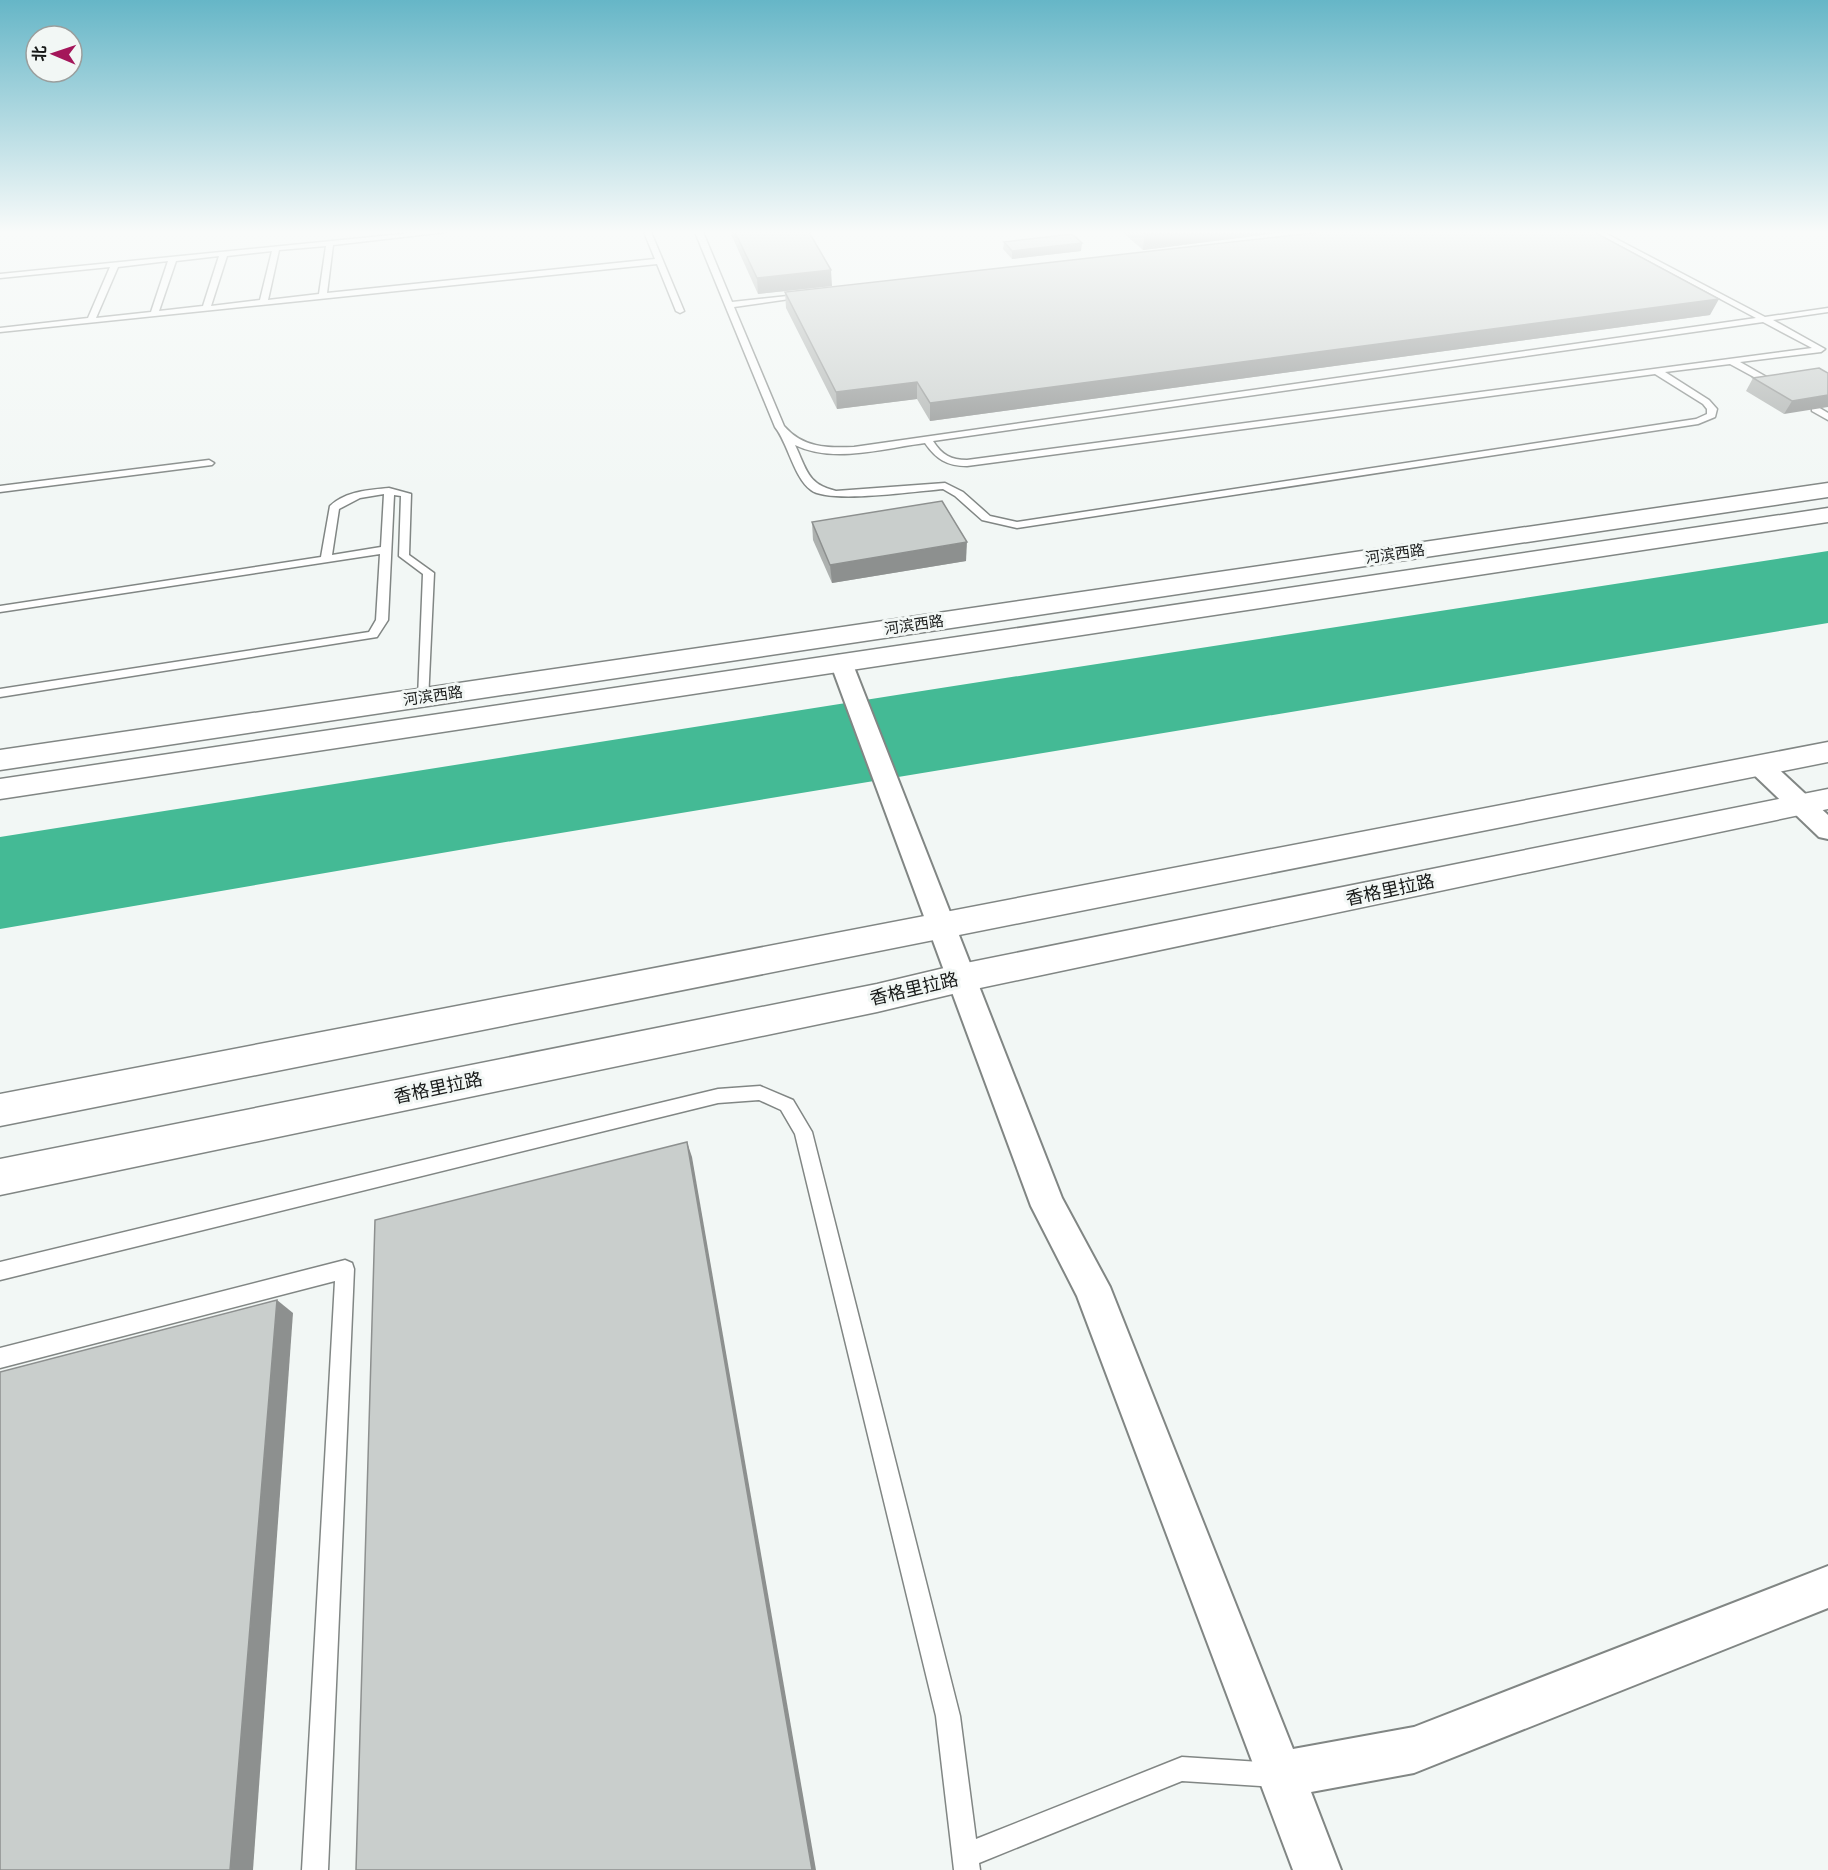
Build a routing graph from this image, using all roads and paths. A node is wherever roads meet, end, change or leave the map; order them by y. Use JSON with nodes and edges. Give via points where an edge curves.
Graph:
{"nodes":[{"id":1,"x":107,"y":319,"type":"edge"},
{"id":2,"x":735,"y":319,"type":"edge"},
{"id":3,"x":1756,"y":319,"type":"edge"},
{"id":4,"x":1767,"y":319,"type":"edge"},
{"id":5,"x":91,"y":321,"type":"joint"},
{"id":6,"x":0,"y":330,"type":"edge"},
{"id":7,"x":1824,"y":349,"type":"edge"},
{"id":8,"x":1731,"y":361,"type":"junction"},
{"id":9,"x":1657,"y":371,"type":"junction"},
{"id":10,"x":1777,"y":387,"type":"edge"},
{"id":11,"x":1815,"y":409,"type":"edge"},
{"id":12,"x":1828,"y":417,"type":"edge"},
{"id":13,"x":787,"y":438,"type":"junction"},
{"id":14,"x":927,"y":439,"type":"junction"},
{"id":15,"x":209,"y":463,"type":"dead end"},
{"id":16,"x":0,"y":489,"type":"edge"},
{"id":17,"x":1828,"y":490,"type":"edge"},
{"id":18,"x":389,"y":491,"type":"junction"},
{"id":19,"x":1828,"y":515,"type":"edge"},
{"id":20,"x":385,"y":550,"type":"junction"},
{"id":21,"x":326,"y":558,"type":"junction"},
{"id":22,"x":0,"y":609,"type":"edge"},
{"id":23,"x":841,"y":663,"type":"junction"},
{"id":24,"x":0,"y":693,"type":"edge"},
{"id":25,"x":424,"y":698,"type":"junction"},
{"id":26,"x":1828,"y":752,"type":"edge"},
{"id":27,"x":0,"y":760,"type":"edge"},
{"id":28,"x":1760,"y":766,"type":"junction"},
{"id":29,"x":0,"y":789,"type":"edge"},
{"id":30,"x":1814,"y":802,"type":"edge"},
{"id":31,"x":1828,"y":830,"type":"edge"},
{"id":32,"x":941,"y":924,"type":"junction"},
{"id":33,"x":962,"y":978,"type":"junction"},
{"id":34,"x":0,"y":1110,"type":"edge"},
{"id":35,"x":0,"y":1177,"type":"edge"},
{"id":36,"x":0,"y":1271,"type":"edge"},
{"id":37,"x":0,"y":1358,"type":"edge"},
{"id":38,"x":1828,"y":1587,"type":"edge"},
{"id":39,"x":1279,"y":1775,"type":"junction"},
{"id":40,"x":966,"y":1863,"type":"edge"},
{"id":41,"x":315,"y":1870,"type":"edge"},
{"id":42,"x":1317,"y":1870,"type":"edge"}],
"edges":[{"from":1,"to":5,"type":"lane"},
{"from":2,"to":13,"type":"lane"},
{"from":3,"to":14,"type":"lane"},
{"from":4,"to":7,"type":"lane"},
{"from":5,"to":6,"type":"lane"},
{"from":7,"to":8,"type":"lane"},
{"from":8,"to":9,"type":"lane"},
{"from":8,"to":10,"type":"lane"},
{"from":9,"to":13,"type":"lane","via":[[1706,402],[1712,415],[1674,425],[1017,525],[986,518],[945,486],[836,494],[815,489]]},
{"from":9,"to":14,"type":"lane","via":[[967,463],[941,459]]},
{"from":11,"to":12,"type":"lane"},
{"from":13,"to":14,"type":"lane","via":[[812,449],[829,450]]},
{"from":15,"to":16,"type":"lane"},
{"from":17,"to":25,"type":"street","name":"河滨西路"},
{"from":18,"to":20,"type":"lane"},
{"from":18,"to":21,"type":"lane","via":[[350,497],[337,504]]},
{"from":18,"to":25,"type":"lane","via":[[406,494],[404,556],[429,573]]},
{"from":19,"to":23,"type":"street"},
{"from":20,"to":21,"type":"lane"},
{"from":20,"to":24,"type":"lane","via":[[382,620],[379,629],[366,638]]},
{"from":21,"to":22,"type":"lane"},
{"from":23,"to":29,"type":"street"},
{"from":23,"to":32,"type":"street"},
{"from":25,"to":27,"type":"street","name":"河滨西路"},
{"from":26,"to":28,"type":"street"},
{"from":28,"to":30,"type":"street"},
{"from":28,"to":32,"type":"street"},
{"from":30,"to":31,"type":"street"},
{"from":30,"to":33,"type":"street","name":"香格里拉路"},
{"from":32,"to":33,"type":"street"},
{"from":32,"to":34,"type":"street"},
{"from":33,"to":35,"type":"street","name":"香格里拉路"},
{"from":33,"to":39,"type":"street","via":[[1048,1206],[1092,1287]]},
{"from":36,"to":40,"type":"lane","via":[[718,1096],[760,1093],[787,1105],[803,1132],[948,1716]]},
{"from":37,"to":41,"type":"lane","via":[[345,1269]]},
{"from":38,"to":39,"type":"street","via":[[1414,1750]]},
{"from":39,"to":40,"type":"lane","via":[[1182,1769]]},
{"from":39,"to":42,"type":"street"}]}
